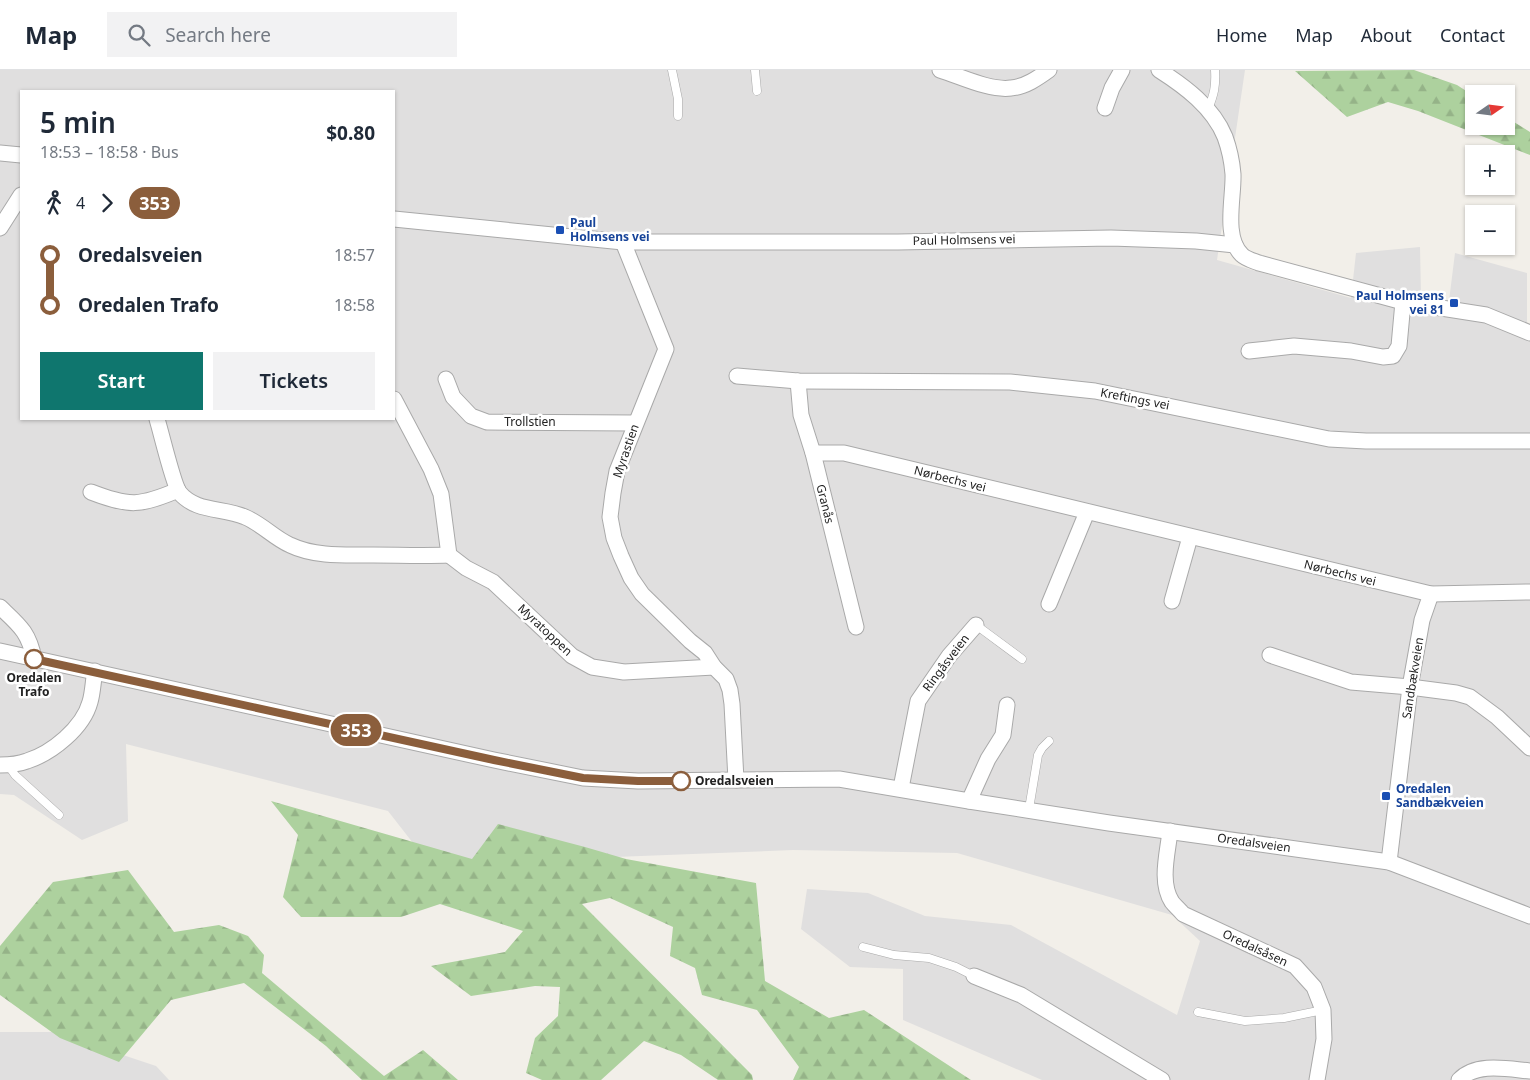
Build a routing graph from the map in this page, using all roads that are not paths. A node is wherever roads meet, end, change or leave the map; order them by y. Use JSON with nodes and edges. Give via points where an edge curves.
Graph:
{"nodes":[{"id":1,"x":672,"y":70,"type":"edge"},
{"id":2,"x":755,"y":70,"type":"edge"},
{"id":3,"x":940,"y":70,"type":"edge"},
{"id":4,"x":1049,"y":70,"type":"edge"},
{"id":5,"x":1122,"y":70,"type":"edge"},
{"id":6,"x":1159,"y":70,"type":"edge"},
{"id":7,"x":1215,"y":70,"type":"edge"},
{"id":8,"x":756,"y":91,"type":"dead end"},
{"id":9,"x":1105,"y":108,"type":"dead end"},
{"id":10,"x":1208,"y":109,"type":"junction"},
{"id":11,"x":678,"y":116,"type":"dead end"},
{"id":12,"x":0,"y":152,"type":"edge"},
{"id":13,"x":20,"y":156,"type":"edge"},
{"id":14,"x":20,"y":197,"type":"edge"},
{"id":15,"x":395,"y":219,"type":"edge"},
{"id":16,"x":0,"y":228,"type":"edge"},
{"id":17,"x":623,"y":242,"type":"junction"},
{"id":18,"x":1235,"y":245,"type":"junction"},
{"id":19,"x":1403,"y":302,"type":"junction"},
{"id":20,"x":1530,"y":333,"type":"edge"},
{"id":21,"x":1249,"y":351,"type":"dead end"},
{"id":22,"x":737,"y":376,"type":"dead end"},
{"id":23,"x":446,"y":379,"type":"dead end"},
{"id":24,"x":798,"y":381,"type":"junction"},
{"id":25,"x":395,"y":400,"type":"edge"},
{"id":26,"x":158,"y":420,"type":"edge"},
{"id":27,"x":635,"y":423,"type":"junction"},
{"id":28,"x":1530,"y":441,"type":"edge"},
{"id":29,"x":813,"y":452,"type":"junction"},
{"id":30,"x":178,"y":490,"type":"junction"},
{"id":31,"x":91,"y":492,"type":"dead end"},
{"id":32,"x":1087,"y":512,"type":"junction"},
{"id":33,"x":1190,"y":537,"type":"junction"},
{"id":34,"x":449,"y":555,"type":"junction"},
{"id":35,"x":1530,"y":592,"type":"edge"},
{"id":36,"x":1431,"y":594,"type":"junction"},
{"id":37,"x":1172,"y":601,"type":"dead end"},
{"id":38,"x":1049,"y":604,"type":"dead end"},
{"id":39,"x":0,"y":607,"type":"edge"},
{"id":40,"x":976,"y":625,"type":"joint"},
{"id":41,"x":856,"y":627,"type":"dead end"},
{"id":42,"x":0,"y":651,"type":"edge"},
{"id":43,"x":1270,"y":655,"type":"dead end"},
{"id":44,"x":34,"y":659,"type":"junction"},
{"id":45,"x":1022,"y":659,"type":"dead end"},
{"id":46,"x":714,"y":666,"type":"junction"},
{"id":47,"x":95,"y":671,"type":"junction"},
{"id":48,"x":1410,"y":687,"type":"junction"},
{"id":49,"x":1007,"y":704,"type":"dead end"},
{"id":50,"x":1049,"y":741,"type":"dead end"},
{"id":51,"x":1530,"y":748,"type":"edge"},
{"id":52,"x":4,"y":765,"type":"edge"},
{"id":53,"x":736,"y":780,"type":"junction"},
{"id":54,"x":901,"y":788,"type":"junction"},
{"id":55,"x":969,"y":801,"type":"junction"},
{"id":56,"x":1029,"y":809,"type":"junction"},
{"id":57,"x":59,"y":815,"type":"dead end"},
{"id":58,"x":1170,"y":831,"type":"junction"},
{"id":59,"x":1390,"y":862,"type":"junction"},
{"id":60,"x":1530,"y":916,"type":"edge"},
{"id":61,"x":863,"y":947,"type":"dead end"},
{"id":62,"x":974,"y":976,"type":"joint"},
{"id":63,"x":1323,"y":1010,"type":"junction"},
{"id":64,"x":1198,"y":1012,"type":"dead end"},
{"id":65,"x":1530,"y":1071,"type":"edge"},
{"id":66,"x":1162,"y":1080,"type":"edge"},
{"id":67,"x":1317,"y":1080,"type":"edge"},
{"id":68,"x":1459,"y":1080,"type":"edge"}],
"edges":[{"from":1,"to":11,"type":"lane"},
{"from":2,"to":8,"type":"lane"},
{"from":3,"to":4,"type":"street","via":[[992,87],[1011,88],[1027,84]]},
{"from":5,"to":9,"type":"street"},
{"from":6,"to":10,"type":"street"},
{"from":7,"to":10,"type":"lane","via":[[1215,94]]},
{"from":10,"to":18,"type":"street","via":[[1224,135],[1230,153],[1233,173],[1230,223]]},
{"from":12,"to":13,"type":"street"},
{"from":14,"to":16,"type":"street"},
{"from":15,"to":17,"type":"street","name":"Paul Holmsens vei"},
{"from":17,"to":18,"type":"street","name":"Paul Holmsens vei","via":[[1112,238]]},
{"from":17,"to":27,"type":"street","name":"Myrastien","via":[[666,349]]},
{"from":18,"to":19,"type":"street","via":[[1243,256],[1259,263]]},
{"from":19,"to":20,"type":"street","via":[[1486,315]]},
{"from":19,"to":21,"type":"street","via":[[1399,346],[1393,356],[1294,346]]},
{"from":22,"to":24,"type":"street","name":"Kreftings vei"},
{"from":23,"to":27,"type":"street","name":"Trollstien","via":[[453,397],[471,416],[487,422]]},
{"from":24,"to":28,"type":"street","name":"Kreftings vei","via":[[1010,382],[1095,391],[1329,439]]},
{"from":24,"to":29,"type":"street","name":"Granås","via":[[801,415]]},
{"from":25,"to":34,"type":"street","via":[[441,494]]},
{"from":26,"to":30,"type":"street"},
{"from":27,"to":46,"type":"street","name":"Myrastien","via":[[617,471],[610,517],[614,538],[631,578],[642,594]]},
{"from":29,"to":32,"type":"street","name":"Nørbechs vei","via":[[844,453]]},
{"from":29,"to":41,"type":"street","name":"Granås"},
{"from":30,"to":31,"type":"street","via":[[145,502],[127,504]]},
{"from":30,"to":34,"type":"street","via":[[188,501],[199,506],[244,516],[301,550],[324,554]]},
{"from":32,"to":33,"type":"street","name":"Nørbechs vei"},
{"from":32,"to":38,"type":"street"},
{"from":33,"to":36,"type":"street","name":"Nørbechs vei"},
{"from":33,"to":37,"type":"street"},
{"from":34,"to":46,"type":"street","name":"Myratoppen","via":[[493,582],[572,656],[592,667],[624,672]]},
{"from":35,"to":36,"type":"street"},
{"from":36,"to":48,"type":"street","name":"Sandbækveien","via":[[1422,620]]},
{"from":39,"to":44,"type":"street","via":[[26,632]]},
{"from":40,"to":45,"type":"lane","name":"Ringåsveien"},
{"from":40,"to":54,"type":"street","name":"Ringåsveien","via":[[949,656],[918,701]]},
{"from":42,"to":44,"type":"street","name":"Oredalsveien"},
{"from":43,"to":48,"type":"street","via":[[1351,682]]},
{"from":44,"to":47,"type":"street","name":"Oredalsveien"},
{"from":46,"to":53,"type":"street","name":"Myrastien","via":[[726,679],[730,690]]},
{"from":47,"to":52,"type":"street","via":[[90,702],[82,719],[68,735],[41,755],[26,762]]},
{"from":47,"to":53,"type":"street","name":"Oredalsveien","via":[[583,778]]},
{"from":48,"to":51,"type":"street","via":[[1470,697]]},
{"from":48,"to":59,"type":"street","name":"Sandbækveien"},
{"from":49,"to":55,"type":"street","via":[[1003,735]]},
{"from":50,"to":56,"type":"lane","via":[[1038,756]]},
{"from":52,"to":57,"type":"lane"},
{"from":53,"to":54,"type":"street","name":"Oredalsveien","via":[[839,779]]},
{"from":54,"to":55,"type":"street","name":"Oredalsveien"},
{"from":55,"to":56,"type":"street","name":"Oredalsveien"},
{"from":56,"to":58,"type":"street","name":"Oredalsveien"},
{"from":58,"to":59,"type":"street","name":"Oredalsveien"},
{"from":58,"to":63,"type":"street","name":"Oredalsåsen","via":[[1165,872],[1167,888],[1172,901],[1183,914],[1295,966],[1314,988]]},
{"from":59,"to":60,"type":"street","name":"Oredalsveien"},
{"from":61,"to":62,"type":"lane","via":[[894,955],[929,958]]},
{"from":62,"to":66,"type":"street","via":[[1021,994]]},
{"from":63,"to":64,"type":"lane","via":[[1284,1018],[1245,1020]]},
{"from":63,"to":67,"type":"street","name":"Oredalsåsen","via":[[1324,1038]]},
{"from":65,"to":68,"type":"street","via":[[1489,1067],[1463,1075]]}]}
